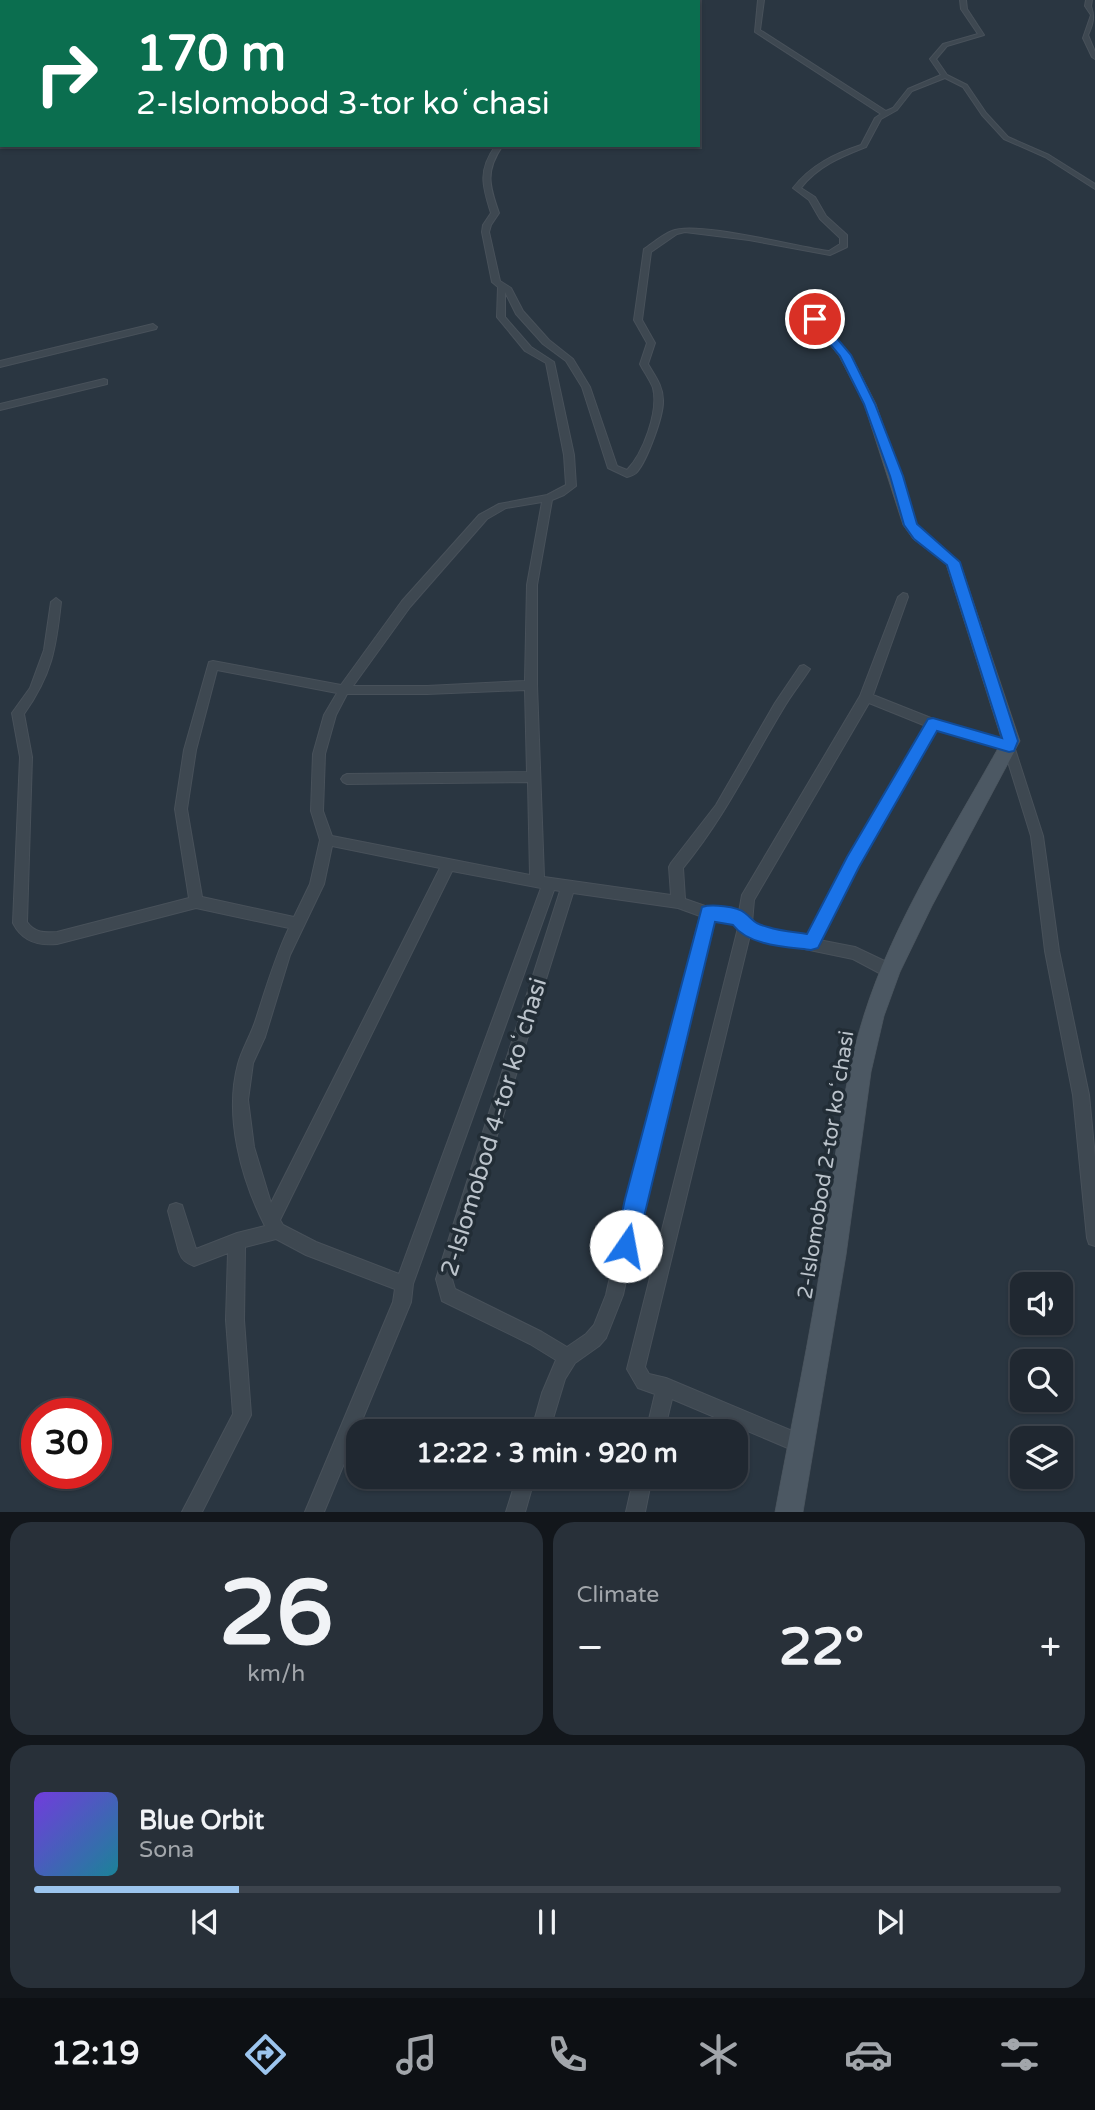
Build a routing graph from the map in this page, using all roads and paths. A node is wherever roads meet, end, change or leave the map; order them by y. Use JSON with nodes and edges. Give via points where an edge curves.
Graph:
{"nodes":[{"id":1,"x":761,"y":0,"type":"edge"},
{"id":2,"x":962,"y":0,"type":"edge"},
{"id":3,"x":1089,"y":0,"type":"edge"},
{"id":4,"x":1095,"y":57,"type":"edge"},
{"id":5,"x":944,"y":76,"type":"junction"},
{"id":6,"x":885,"y":113,"type":"junction"},
{"id":7,"x":499,"y":147,"type":"edge"},
{"id":8,"x":1095,"y":187,"type":"edge"},
{"id":9,"x":501,"y":288,"type":"junction"},
{"id":10,"x":815,"y":319,"type":"dead end"},
{"id":11,"x":153,"y":327,"type":"dead end"},
{"id":12,"x":0,"y":364,"type":"edge"},
{"id":13,"x":104,"y":382,"type":"dead end"},
{"id":14,"x":0,"y":407,"type":"edge"},
{"id":15,"x":547,"y":499,"type":"junction"},
{"id":16,"x":903,"y":597,"type":"dead end"},
{"id":17,"x":56,"y":603,"type":"dead end"},
{"id":18,"x":804,"y":669,"type":"dead end"},
{"id":19,"x":531,"y":685,"type":"junction"},
{"id":20,"x":344,"y":690,"type":"junction"},
{"id":21,"x":866,"y":698,"type":"junction"},
{"id":22,"x":933,"y":723,"type":"junction"},
{"id":23,"x":1009,"y":746,"type":"junction"},
{"id":24,"x":534,"y":777,"type":"junction"},
{"id":25,"x":346,"y":779,"type":"dead end"},
{"id":26,"x":327,"y":840,"type":"junction"},
{"id":27,"x":447,"y":866,"type":"junction"},
{"id":28,"x":544,"y":883,"type":"junction"},
{"id":29,"x":568,"y":887,"type":"junction"},
{"id":30,"x":196,"y":902,"type":"junction"},
{"id":31,"x":678,"y":902,"type":"junction"},
{"id":32,"x":708,"y":913,"type":"junction"},
{"id":33,"x":298,"y":924,"type":"junction"},
{"id":34,"x":745,"y":927,"type":"junction"},
{"id":35,"x":811,"y":942,"type":"junction"},
{"id":36,"x":890,"y":971,"type":"junction"},
{"id":37,"x":176,"y":1211,"type":"dead end"},
{"id":38,"x":277,"y":1229,"type":"junction"},
{"id":39,"x":1095,"y":1238,"type":"edge"},
{"id":40,"x":237,"y":1241,"type":"junction"},
{"id":41,"x":404,"y":1284,"type":"junction"},
{"id":42,"x":568,"y":1358,"type":"junction"},
{"id":43,"x":666,"y":1387,"type":"junction"},
{"id":44,"x":544,"y":1419,"type":"edge"},
{"id":45,"x":658,"y":1419,"type":"edge"},
{"id":46,"x":803,"y":1445,"type":"junction"},
{"id":47,"x":522,"y":1489,"type":"edge"},
{"id":48,"x":640,"y":1489,"type":"edge"},
{"id":49,"x":191,"y":1511,"type":"edge"},
{"id":50,"x":314,"y":1511,"type":"edge"},
{"id":51,"x":515,"y":1511,"type":"edge"},
{"id":52,"x":635,"y":1511,"type":"edge"},
{"id":53,"x":789,"y":1511,"type":"edge"}],
"edges":[{"from":1,"to":6,"type":"street","via":[[757,31]]},
{"from":2,"to":5,"type":"street","via":[[981,36],[945,45],[933,59]]},
{"from":3,"to":4,"type":"street","via":[[1094,15],[1085,35]]},
{"from":5,"to":6,"type":"street","via":[[909,90],[895,109]]},
{"from":5,"to":8,"type":"street","via":[[965,86],[1006,138],[1047,156]]},
{"from":6,"to":9,"type":"street","via":[[864,146],[830,158],[807,173],[797,188],[844,237],[844,245],[836,250],[821,252],[685,230],[647,251],[638,320],[651,342],[644,364],[658,389],[659,406],[633,471],[626,474],[613,468],[586,387],[569,359],[546,342],[519,312],[508,290]]},
{"from":7,"to":9,"type":"street","via":[[486,170],[495,213],[485,235]]},
{"from":9,"to":15,"type":"street","via":[[501,317],[528,349],[550,362],[571,486]]},
{"from":10,"to":23,"type":"street","via":[[845,355],[870,404],[910,525],[953,562]]},
{"from":11,"to":12,"type":"street"},
{"from":13,"to":14,"type":"street"},
{"from":15,"to":19,"type":"street","via":[[532,585]]},
{"from":15,"to":20,"type":"street","via":[[494,508],[483,517],[406,604]]},
{"from":16,"to":21,"type":"street"},
{"from":17,"to":30,"type":"street","via":[[50,650],[36,690],[19,709],[17,719],[26,757],[20,923],[25,933],[46,939]]},
{"from":18,"to":31,"type":"street","via":[[700,838],[676,867]]},
{"from":19,"to":20,"type":"street"},
{"from":19,"to":24,"type":"street"},
{"from":20,"to":26,"type":"street","via":[[330,715],[319,754],[317,811]]},
{"from":20,"to":30,"type":"street","via":[[213,665],[190,750],[181,809]]},
{"from":21,"to":22,"type":"street"},
{"from":21,"to":34,"type":"street","via":[[747,900]]},
{"from":22,"to":23,"type":"street"},
{"from":22,"to":35,"type":"street"},
{"from":23,"to":36,"type":"street","name":"2-Islomobod 2-tor koʻchasi"},
{"from":23,"to":39,"type":"street","via":[[1037,836],[1052,951],[1081,1094]]},
{"from":24,"to":25,"type":"street"},
{"from":24,"to":28,"type":"street"},
{"from":26,"to":27,"type":"street"},
{"from":26,"to":33,"type":"street","via":[[317,884]]},
{"from":27,"to":28,"type":"street"},
{"from":27,"to":38,"type":"street"},
{"from":28,"to":29,"type":"street"},
{"from":28,"to":41,"type":"street","name":"2-Islomobod 4-tor koʻchasi"},
{"from":29,"to":31,"type":"street"},
{"from":29,"to":42,"type":"street","name":"2-Islomobod 4-tor koʻchasi","via":[[444,1279],[449,1295]]},
{"from":30,"to":33,"type":"street"},
{"from":31,"to":32,"type":"street"},
{"from":32,"to":34,"type":"street","via":[[739,918]]},
{"from":32,"to":42,"type":"street","via":[[621,1270],[603,1326],[594,1340]]},
{"from":33,"to":38,"type":"street","via":[[246,1063],[240,1100],[246,1147],[262,1203]]},
{"from":34,"to":35,"type":"street"},
{"from":34,"to":43,"type":"street","via":[[637,1357],[636,1369],[644,1382]]},
{"from":35,"to":36,"type":"street","via":[[855,953]]},
{"from":36,"to":46,"type":"street","name":"2-Islomobod 2-tor koʻchasi","via":[[860,1072]]},
{"from":37,"to":40,"type":"street","via":[[187,1252],[194,1258]]},
{"from":38,"to":40,"type":"street"},
{"from":38,"to":41,"type":"street"},
{"from":40,"to":49,"type":"street","via":[[235,1331],[242,1415]]},
{"from":41,"to":50,"type":"street","name":"2-Islomobod 4-tor koʻchasi","via":[[402,1302]]},
{"from":42,"to":44,"type":"street"},
{"from":43,"to":45,"type":"street"},
{"from":43,"to":46,"type":"street"},
{"from":46,"to":53,"type":"street","name":"2-Islomobod 2-tor koʻchasi"},
{"from":47,"to":51,"type":"street"},
{"from":48,"to":52,"type":"street"}]}
